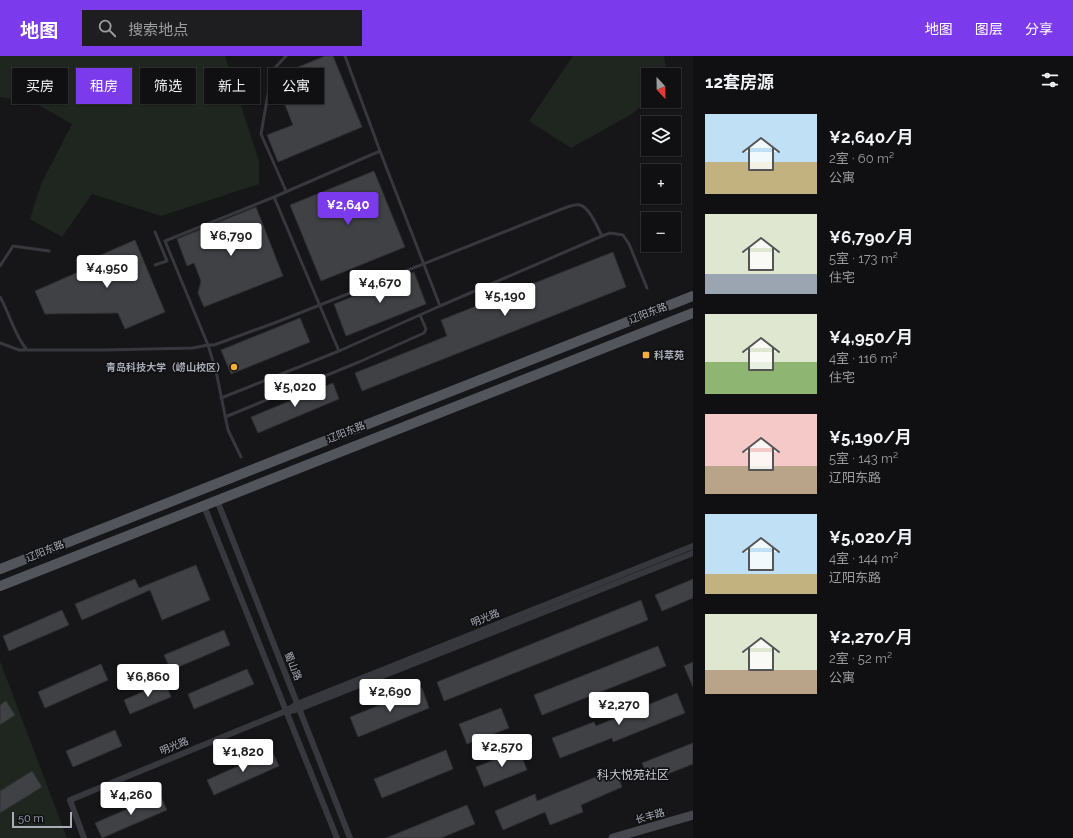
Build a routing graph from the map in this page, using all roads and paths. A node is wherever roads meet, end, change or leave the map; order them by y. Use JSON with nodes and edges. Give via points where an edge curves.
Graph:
{"nodes":[{"id":1,"x":286,"y":56,"type":"edge"},
{"id":2,"x":345,"y":56,"type":"edge"},
{"id":3,"x":380,"y":151,"type":"junction"},
{"id":4,"x":286,"y":191,"type":"junction"},
{"id":5,"x":274,"y":197,"type":"junction"},
{"id":6,"x":155,"y":232,"type":"dead end"},
{"id":7,"x":602,"y":236,"type":"junction"},
{"id":8,"x":49,"y":252,"type":"dead end"},
{"id":9,"x":424,"y":263,"type":"junction"},
{"id":10,"x":155,"y":265,"type":"dead end"},
{"id":11,"x":0,"y":266,"type":"edge"},
{"id":12,"x":647,"y":288,"type":"dead end"},
{"id":13,"x":693,"y":296,"type":"edge"},
{"id":14,"x":0,"y":297,"type":"edge"},
{"id":15,"x":320,"y":305,"type":"junction"},
{"id":16,"x":440,"y":306,"type":"junction"},
{"id":17,"x":693,"y":313,"type":"edge"},
{"id":18,"x":420,"y":315,"type":"junction"},
{"id":19,"x":0,"y":343,"type":"edge"},
{"id":20,"x":208,"y":345,"type":"junction"},
{"id":21,"x":27,"y":350,"type":"junction"},
{"id":22,"x":339,"y":351,"type":"junction"},
{"id":23,"x":221,"y":398,"type":"junction"},
{"id":24,"x":225,"y":417,"type":"junction"},
{"id":25,"x":241,"y":457,"type":"dead end"},
{"id":26,"x":217,"y":500,"type":"junction"},
{"id":27,"x":204,"y":506,"type":"junction"},
{"id":28,"x":693,"y":546,"type":"edge"},
{"id":29,"x":693,"y":553,"type":"edge"},
{"id":30,"x":0,"y":569,"type":"edge"},
{"id":31,"x":0,"y":586,"type":"edge"},
{"id":32,"x":298,"y":706,"type":"junction"},
{"id":33,"x":286,"y":711,"type":"junction"},
{"id":34,"x":693,"y":815,"type":"edge"},
{"id":35,"x":84,"y":838,"type":"edge"},
{"id":36,"x":337,"y":838,"type":"edge"},
{"id":37,"x":350,"y":838,"type":"edge"},
{"id":38,"x":613,"y":838,"type":"edge"}],
"edges":[{"from":1,"to":4,"type":"lane","via":[[272,71],[261,134]]},
{"from":2,"to":3,"type":"lane"},
{"from":3,"to":4,"type":"lane"},
{"from":3,"to":9,"type":"lane"},
{"from":4,"to":5,"type":"lane"},
{"from":5,"to":15,"type":"lane"},
{"from":5,"to":20,"type":"lane","via":[[165,241]]},
{"from":6,"to":10,"type":"lane","via":[[167,261]]},
{"from":7,"to":9,"type":"lane","via":[[588,211],[578,204]]},
{"from":7,"to":12,"type":"lane","via":[[623,235]]},
{"from":7,"to":16,"type":"lane"},
{"from":8,"to":11,"type":"lane","via":[[13,246]]},
{"from":9,"to":15,"type":"lane"},
{"from":9,"to":16,"type":"lane"},
{"from":13,"to":30,"type":"main road","name":"辽阳东路"},
{"from":14,"to":21,"type":"lane","via":[[21,344]]},
{"from":15,"to":20,"type":"lane","via":[[214,345]]},
{"from":15,"to":22,"type":"lane"},
{"from":16,"to":18,"type":"lane"},
{"from":17,"to":26,"type":"main road","name":"辽阳东路"},
{"from":18,"to":22,"type":"lane"},
{"from":18,"to":24,"type":"lane","via":[[426,329],[424,333]]},
{"from":19,"to":21,"type":"lane","via":[[19,350]]},
{"from":20,"to":21,"type":"lane","via":[[193,348]]},
{"from":20,"to":23,"type":"lane"},
{"from":22,"to":23,"type":"lane"},
{"from":23,"to":24,"type":"lane"},
{"from":24,"to":25,"type":"lane","via":[[228,430]]},
{"from":26,"to":27,"type":"main road","name":"辽阳东路"},
{"from":26,"to":32,"type":"street","name":"蜀山路"},
{"from":27,"to":31,"type":"main road","name":"辽阳东路"},
{"from":27,"to":33,"type":"street"},
{"from":28,"to":32,"type":"street","name":"明光路"},
{"from":29,"to":32,"type":"street","name":"明光路"},
{"from":32,"to":33,"type":"street","name":"明光路"},
{"from":32,"to":37,"type":"street","name":"蜀山路"},
{"from":33,"to":35,"type":"street","name":"明光路","via":[[70,800]]},
{"from":33,"to":36,"type":"street"},
{"from":34,"to":38,"type":"street","name":"长丰路"}]}
